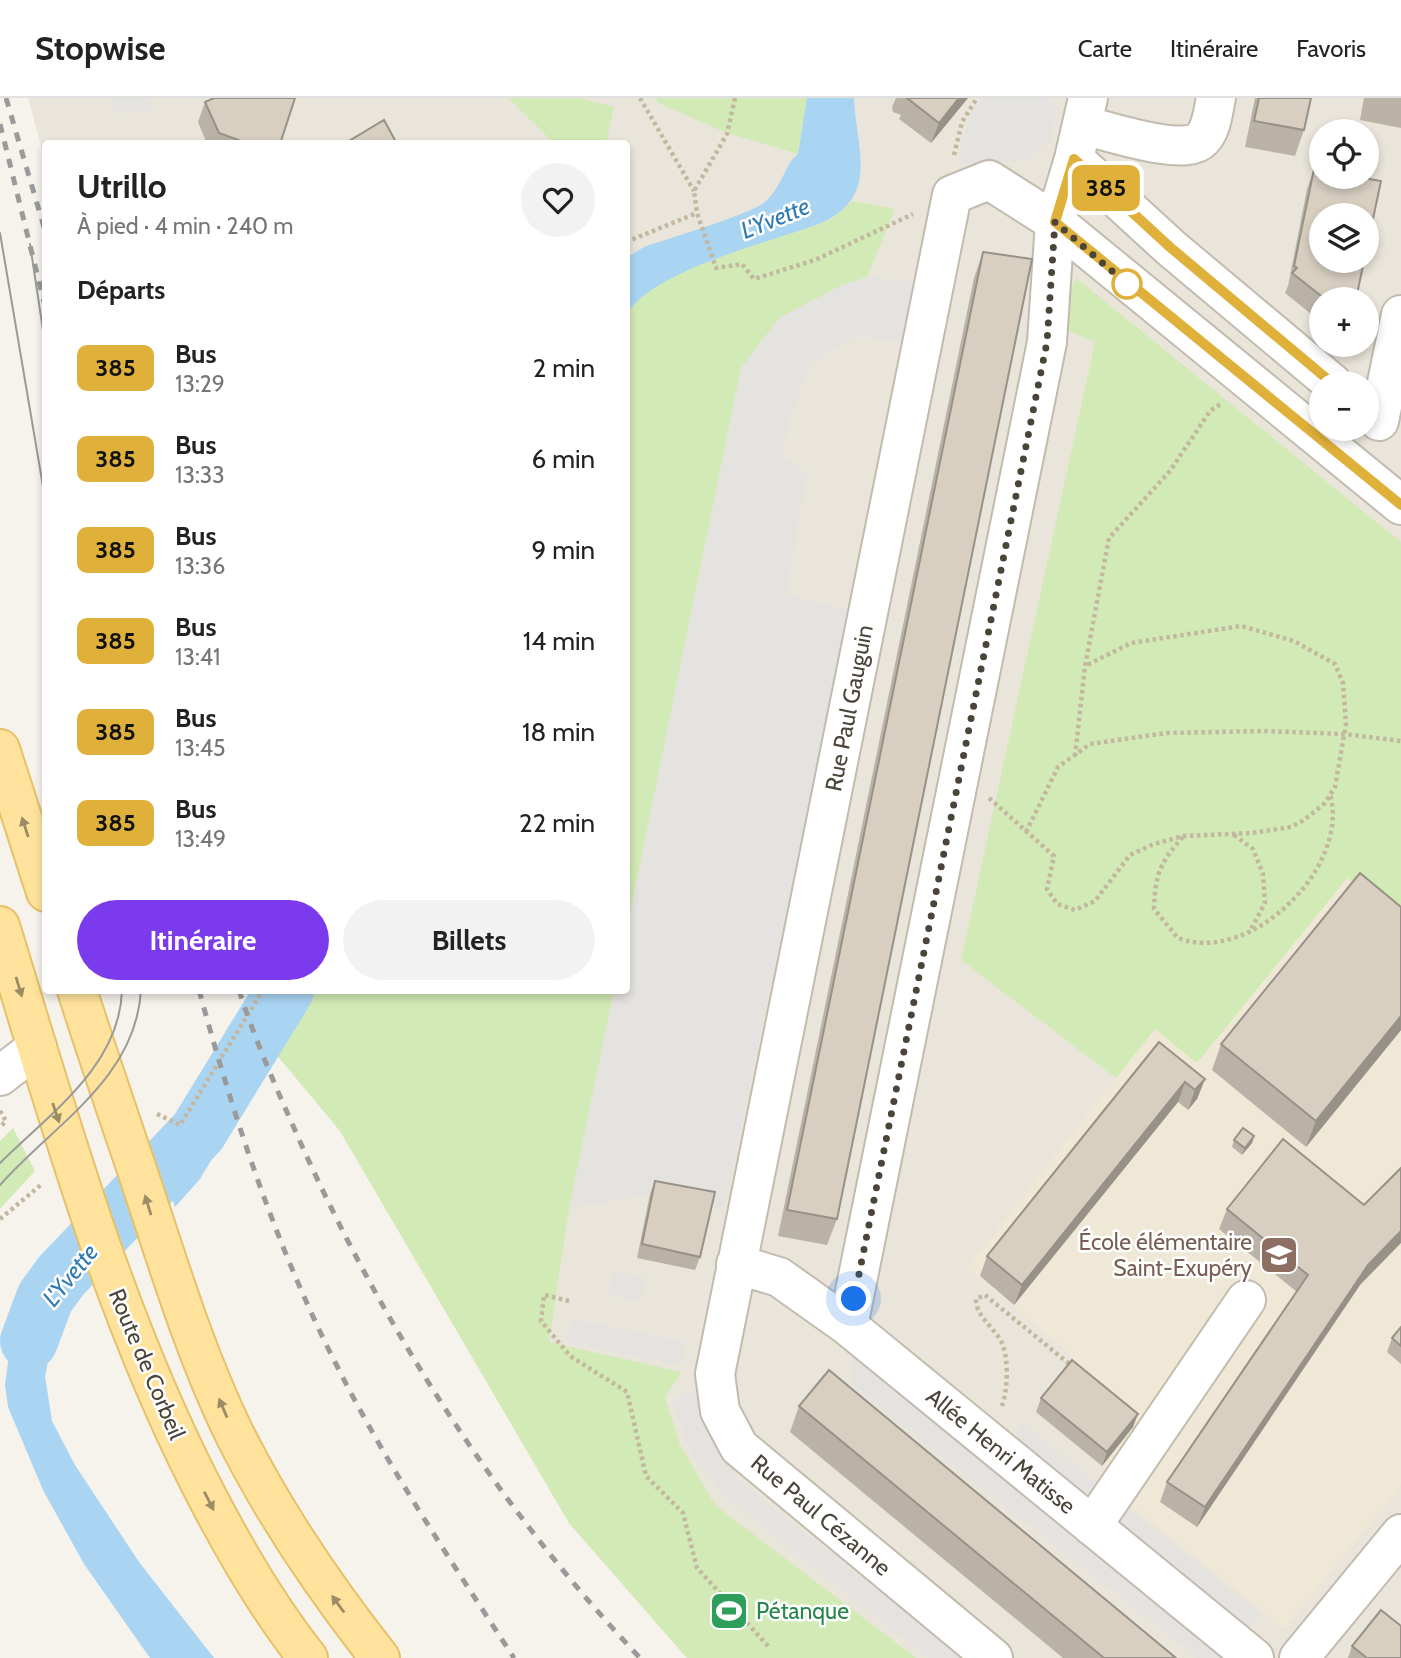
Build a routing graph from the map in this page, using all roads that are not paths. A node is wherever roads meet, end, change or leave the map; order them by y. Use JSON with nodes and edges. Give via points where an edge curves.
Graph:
{"nodes":[{"id":1,"x":1216,"y":98,"type":"edge"},
{"id":2,"x":1081,"y":127,"type":"edge"},
{"id":3,"x":1055,"y":222,"type":"junction"},
{"id":4,"x":1401,"y":315,"type":"edge"},
{"id":5,"x":1318,"y":371,"type":"edge"},
{"id":6,"x":1382,"y":424,"type":"edge"},
{"id":7,"x":1401,"y":505,"type":"edge"},
{"id":8,"x":0,"y":749,"type":"edge"},
{"id":9,"x":42,"y":880,"type":"edge"},
{"id":10,"x":0,"y":926,"type":"edge"},
{"id":11,"x":78,"y":994,"type":"edge"},
{"id":12,"x":88,"y":1027,"type":"junction"},
{"id":13,"x":37,"y":1047,"type":"junction"},
{"id":14,"x":0,"y":1049,"type":"edge"},
{"id":15,"x":0,"y":1076,"type":"edge"},
{"id":16,"x":736,"y":1264,"type":"junction"},
{"id":17,"x":1246,"y":1300,"type":"dead end"},
{"id":18,"x":848,"y":1326,"type":"junction"},
{"id":19,"x":722,"y":1336,"type":"joint"},
{"id":20,"x":1092,"y":1525,"type":"junction"},
{"id":21,"x":1401,"y":1534,"type":"edge"},
{"id":22,"x":308,"y":1658,"type":"edge"},
{"id":23,"x":380,"y":1658,"type":"edge"},
{"id":24,"x":992,"y":1658,"type":"edge"},
{"id":25,"x":1254,"y":1658,"type":"edge"},
{"id":26,"x":1300,"y":1658,"type":"edge"}],
"edges":[{"from":1,"to":2,"type":"street","via":[[1201,141],[1181,148]]},
{"from":2,"to":3,"type":"street"},
{"from":2,"to":5,"type":"street","via":[[1171,248]]},
{"from":3,"to":7,"type":"street"},
{"from":3,"to":16,"type":"street","name":"Rue Paul Gauguin","via":[[989,180],[952,195]]},
{"from":3,"to":18,"type":"street","via":[[1047,342]]},
{"from":4,"to":6,"type":"street"},
{"from":9,"to":8,"type":"main road","one_way":true},
{"from":10,"to":13,"type":"main road","name":"Route de Corbeil","one_way":true},
{"from":11,"to":12,"type":"main road"},
{"from":12,"to":13,"type":"main road"},
{"from":23,"to":12,"type":"main road","one_way":true,"via":[[337,1604],[233,1431],[197,1348]]},
{"from":13,"to":14,"type":"street"},
{"from":13,"to":15,"type":"street"},
{"from":13,"to":22,"type":"main road","name":"Route de Corbeil","one_way":true,"via":[[112,1282],[175,1434],[233,1549]]},
{"from":16,"to":18,"type":"street","name":"Allée Henri Matisse","via":[[779,1278]]},
{"from":16,"to":19,"type":"street","name":"Rue Paul Gauguin"},
{"from":17,"to":20,"type":"street"},
{"from":18,"to":20,"type":"street","name":"Allée Henri Matisse"},
{"from":19,"to":24,"type":"street","name":"Rue Paul Cézanne","via":[[715,1374],[720,1411],[739,1447]]},
{"from":20,"to":25,"type":"street","name":"Allée Henri Matisse"},
{"from":21,"to":26,"type":"street"}]}
